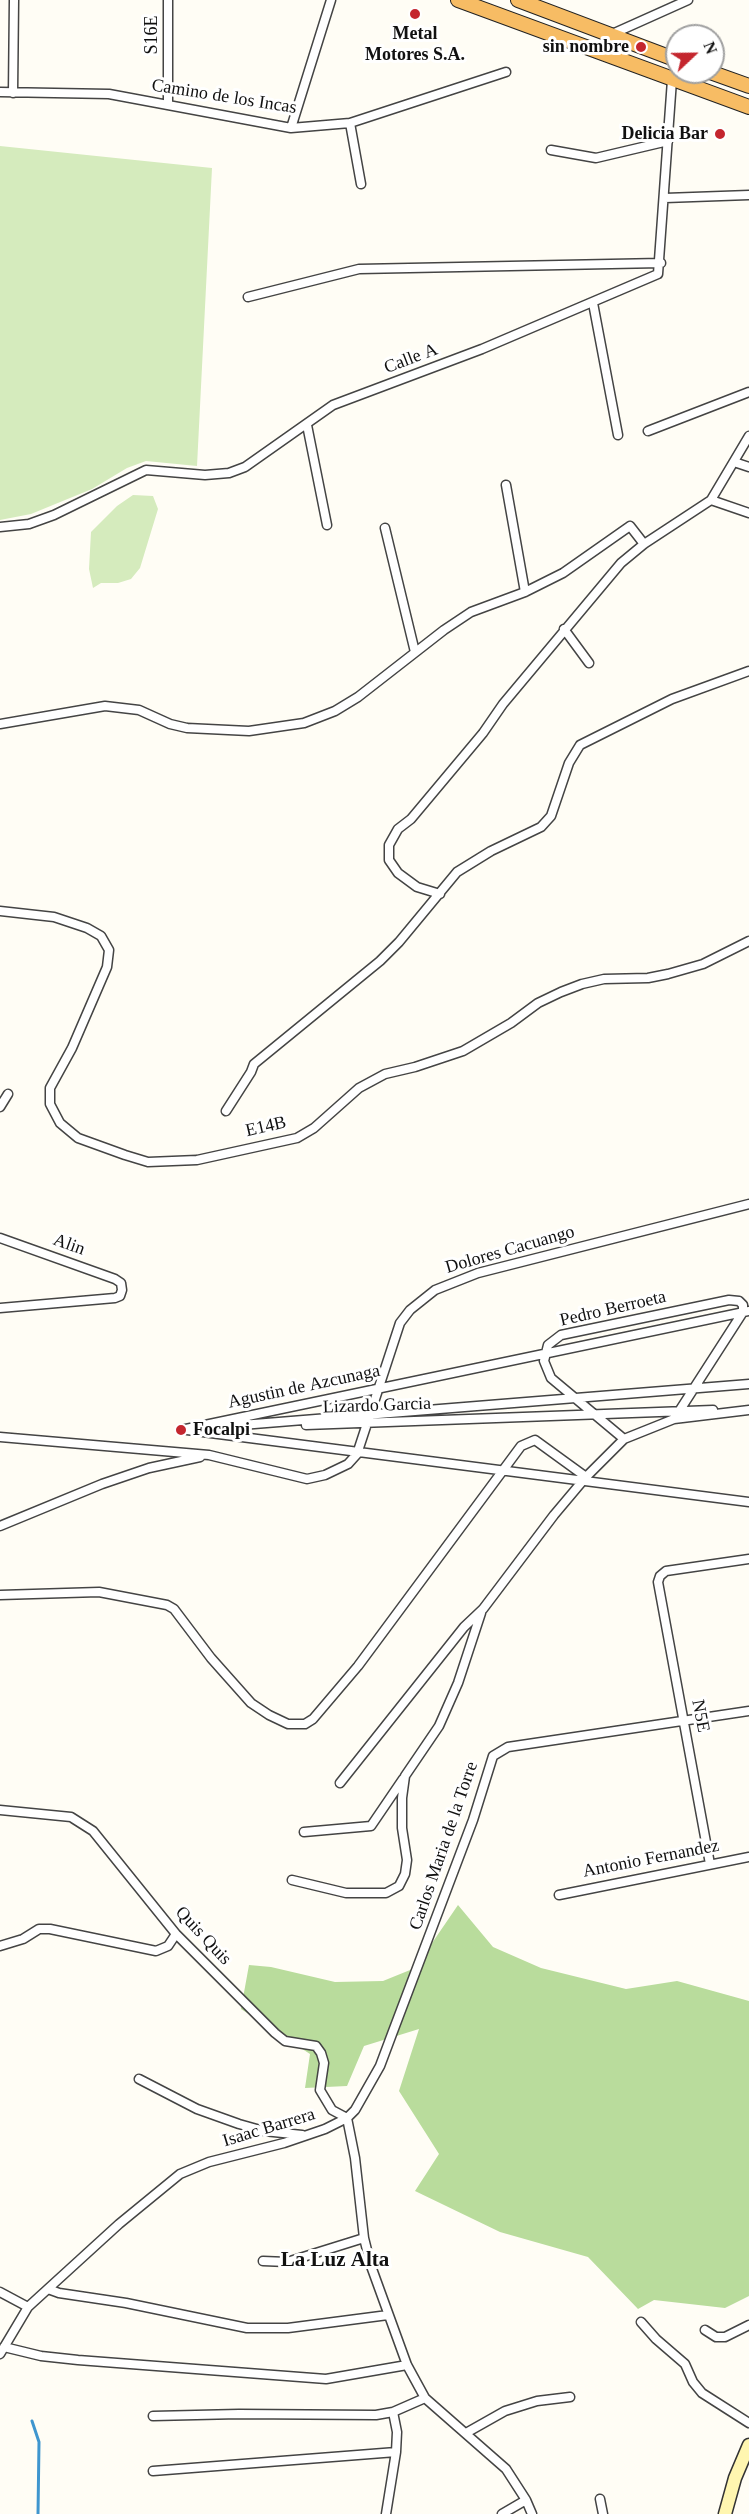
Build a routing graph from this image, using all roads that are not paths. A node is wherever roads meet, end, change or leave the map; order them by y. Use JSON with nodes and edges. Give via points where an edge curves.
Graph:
{"nodes":[{"id":1,"x":14,"y":0,"type":"edge"},
{"id":2,"x":168,"y":0,"type":"edge"},
{"id":3,"x":331,"y":0,"type":"edge"},
{"id":4,"x":458,"y":0,"type":"edge"},
{"id":5,"x":518,"y":0,"type":"edge"},
{"id":6,"x":688,"y":0,"type":"edge"},
{"id":7,"x":610,"y":35,"type":"junction"},
{"id":8,"x":665,"y":56,"type":"edge"},
{"id":9,"x":507,"y":72,"type":"dead end"},
{"id":10,"x":665,"y":77,"type":"edge"},
{"id":11,"x":725,"y":77,"type":"edge"},
{"id":12,"x":672,"y":84,"type":"edge"},
{"id":13,"x":683,"y":84,"type":"edge"},
{"id":14,"x":749,"y":86,"type":"edge"},
{"id":15,"x":0,"y":92,"type":"edge"},
{"id":16,"x":13,"y":93,"type":"junction"},
{"id":17,"x":168,"y":105,"type":"junction"},
{"id":18,"x":749,"y":107,"type":"edge"},
{"id":19,"x":350,"y":123,"type":"junction"},
{"id":20,"x":291,"y":128,"type":"junction"},
{"id":21,"x":668,"y":141,"type":"junction"},
{"id":22,"x":551,"y":150,"type":"dead end"},
{"id":23,"x":361,"y":184,"type":"dead end"},
{"id":24,"x":749,"y":195,"type":"edge"},
{"id":25,"x":665,"y":198,"type":"junction"},
{"id":26,"x":661,"y":263,"type":"junction"},
{"id":27,"x":248,"y":297,"type":"dead end"},
{"id":28,"x":593,"y":303,"type":"junction"},
{"id":29,"x":749,"y":392,"type":"edge"},
{"id":30,"x":307,"y":425,"type":"junction"},
{"id":31,"x":648,"y":431,"type":"dead end"},
{"id":32,"x":618,"y":435,"type":"dead end"},
{"id":33,"x":749,"y":436,"type":"edge"},
{"id":34,"x":734,"y":462,"type":"junction"},
{"id":35,"x":749,"y":467,"type":"edge"},
{"id":36,"x":506,"y":485,"type":"dead end"},
{"id":37,"x":711,"y":500,"type":"junction"},
{"id":38,"x":749,"y":513,"type":"edge"},
{"id":39,"x":327,"y":525,"type":"dead end"},
{"id":40,"x":0,"y":528,"type":"edge"},
{"id":41,"x":385,"y":528,"type":"dead end"},
{"id":42,"x":644,"y":544,"type":"junction"},
{"id":43,"x":525,"y":592,"type":"junction"},
{"id":44,"x":564,"y":629,"type":"junction"},
{"id":45,"x":415,"y":652,"type":"junction"},
{"id":46,"x":589,"y":663,"type":"dead end"},
{"id":47,"x":749,"y":671,"type":"edge"},
{"id":48,"x":0,"y":724,"type":"edge"},
{"id":49,"x":440,"y":894,"type":"junction"},
{"id":50,"x":0,"y":911,"type":"edge"},
{"id":51,"x":749,"y":941,"type":"edge"},
{"id":52,"x":8,"y":1094,"type":"dead end"},
{"id":53,"x":0,"y":1107,"type":"edge"},
{"id":54,"x":226,"y":1112,"type":"dead end"},
{"id":55,"x":749,"y":1204,"type":"edge"},
{"id":56,"x":0,"y":1238,"type":"edge"},
{"id":57,"x":746,"y":1306,"type":"edge"},
{"id":58,"x":0,"y":1308,"type":"edge"},
{"id":59,"x":545,"y":1354,"type":"junction"},
{"id":60,"x":749,"y":1384,"type":"edge"},
{"id":61,"x":379,"y":1388,"type":"junction"},
{"id":62,"x":694,"y":1389,"type":"junction"},
{"id":63,"x":575,"y":1398,"type":"junction"},
{"id":64,"x":749,"y":1409,"type":"edge"},
{"id":65,"x":679,"y":1411,"type":"junction"},
{"id":66,"x":594,"y":1414,"type":"junction"},
{"id":67,"x":369,"y":1419,"type":"junction"},
{"id":68,"x":674,"y":1419,"type":"junction"},
{"id":69,"x":181,"y":1430,"type":"junction"},
{"id":70,"x":0,"y":1437,"type":"edge"},
{"id":71,"x":624,"y":1439,"type":"junction"},
{"id":72,"x":358,"y":1452,"type":"junction"},
{"id":73,"x":209,"y":1455,"type":"junction"},
{"id":74,"x":504,"y":1471,"type":"junction"},
{"id":75,"x":584,"y":1479,"type":"junction"},
{"id":76,"x":749,"y":1502,"type":"edge"},
{"id":77,"x":0,"y":1526,"type":"edge"},
{"id":78,"x":749,"y":1559,"type":"edge"},
{"id":79,"x":0,"y":1595,"type":"edge"},
{"id":80,"x":483,"y":1609,"type":"junction"},
{"id":81,"x":749,"y":1711,"type":"edge"},
{"id":82,"x":684,"y":1721,"type":"junction"},
{"id":83,"x":405,"y":1776,"type":"junction"},
{"id":84,"x":340,"y":1783,"type":"dead end"},
{"id":85,"x":0,"y":1810,"type":"edge"},
{"id":86,"x":304,"y":1832,"type":"dead end"},
{"id":87,"x":749,"y":1857,"type":"edge"},
{"id":88,"x":710,"y":1864,"type":"junction"},
{"id":89,"x":292,"y":1880,"type":"dead end"},
{"id":90,"x":559,"y":1895,"type":"dead end"},
{"id":91,"x":176,"y":1934,"type":"junction"},
{"id":92,"x":0,"y":1946,"type":"edge"},
{"id":93,"x":139,"y":2079,"type":"dead end"},
{"id":94,"x":347,"y":2118,"type":"junction"},
{"id":95,"x":305,"y":2136,"type":"junction"},
{"id":96,"x":364,"y":2238,"type":"junction"},
{"id":97,"x":263,"y":2261,"type":"dead end"},
{"id":98,"x":48,"y":2289,"type":"junction"},
{"id":99,"x":0,"y":2292,"type":"edge"},
{"id":100,"x":28,"y":2307,"type":"junction"},
{"id":101,"x":388,"y":2315,"type":"junction"},
{"id":102,"x":641,"y":2322,"type":"dead end"},
{"id":103,"x":749,"y":2325,"type":"edge"},
{"id":104,"x":705,"y":2330,"type":"dead end"},
{"id":105,"x":2,"y":2351,"type":"edge"},
{"id":106,"x":407,"y":2365,"type":"junction"},
{"id":107,"x":570,"y":2397,"type":"dead end"},
{"id":108,"x":426,"y":2398,"type":"junction"},
{"id":109,"x":393,"y":2412,"type":"junction"},
{"id":110,"x":153,"y":2416,"type":"dead end"},
{"id":111,"x":749,"y":2423,"type":"edge"},
{"id":112,"x":466,"y":2433,"type":"junction"},
{"id":113,"x":749,"y":2445,"type":"edge"},
{"id":114,"x":396,"y":2452,"type":"junction"},
{"id":115,"x":153,"y":2471,"type":"dead end"},
{"id":116,"x":600,"y":2499,"type":"dead end"},
{"id":117,"x":526,"y":2500,"type":"junction"},
{"id":118,"x":386,"y":2514,"type":"edge"},
{"id":119,"x":502,"y":2514,"type":"edge"},
{"id":120,"x":532,"y":2514,"type":"edge"},
{"id":121,"x":603,"y":2514,"type":"edge"},
{"id":122,"x":725,"y":2514,"type":"edge"}],
"edges":[{"from":1,"to":16,"type":"street"},
{"from":2,"to":17,"type":"street","name":"S16E"},
{"from":3,"to":20,"type":"street"},
{"from":4,"to":10,"type":"highway"},
{"from":5,"to":7,"type":"highway"},
{"from":6,"to":7,"type":"street"},
{"from":7,"to":8,"type":"highway"},
{"from":9,"to":19,"type":"street","name":"Camino de los Incas"},
{"from":11,"to":14,"type":"highway"},
{"from":12,"to":21,"type":"street"},
{"from":13,"to":18,"type":"highway"},
{"from":15,"to":16,"type":"street","name":"Camino de los Incas"},
{"from":16,"to":17,"type":"street","name":"Camino de los Incas","via":[[109,94]]},
{"from":17,"to":20,"type":"street","name":"Camino de los Incas"},
{"from":19,"to":20,"type":"street","name":"Camino de los Incas"},
{"from":19,"to":23,"type":"street"},
{"from":21,"to":22,"type":"street","via":[[596,158]]},
{"from":21,"to":25,"type":"street"},
{"from":24,"to":25,"type":"street"},
{"from":25,"to":26,"type":"street"},
{"from":26,"to":27,"type":"street","via":[[359,269]]},
{"from":26,"to":28,"type":"street","name":"Calle A","via":[[658,274],[652,278]]},
{"from":28,"to":30,"type":"street","name":"Calle A","via":[[333,405]]},
{"from":28,"to":32,"type":"street"},
{"from":29,"to":31,"type":"street"},
{"from":30,"to":39,"type":"street"},
{"from":30,"to":40,"type":"street","name":"Calle A","via":[[245,467],[229,473],[146,470],[54,515]]},
{"from":33,"to":34,"type":"street"},
{"from":34,"to":35,"type":"street"},
{"from":34,"to":37,"type":"street"},
{"from":36,"to":43,"type":"street"},
{"from":37,"to":38,"type":"street"},
{"from":37,"to":42,"type":"street"},
{"from":41,"to":45,"type":"street"},
{"from":42,"to":43,"type":"street","via":[[630,526],[563,573]]},
{"from":42,"to":44,"type":"street","via":[[621,562]]},
{"from":43,"to":45,"type":"street","via":[[471,612]]},
{"from":44,"to":46,"type":"street"},
{"from":44,"to":49,"type":"street","via":[[483,733],[411,819],[398,829],[390,845],[389,860],[398,873],[417,887]]},
{"from":45,"to":48,"type":"street","via":[[358,697],[304,723],[249,731],[188,728],[139,710],[105,706]]},
{"from":47,"to":49,"type":"street","via":[[672,699],[580,745],[569,763],[551,816],[541,827],[464,867]]},
{"from":49,"to":54,"type":"street","via":[[380,961],[254,1064]]},
{"from":50,"to":51,"type":"street","name":"E14B","via":[[54,918],[101,936],[109,950],[107,967],[50,1088],[50,1104],[60,1123],[78,1138],[148,1162],[197,1160],[297,1138],[376,1078],[463,1051],[561,992],[604,979],[668,974],[703,964]]},
{"from":52,"to":53,"type":"street"},
{"from":55,"to":61,"type":"street","name":"Dolores Cacuango","via":[[478,1273],[435,1290],[400,1323]]},
{"from":56,"to":58,"type":"street","name":"Alin","via":[[115,1279],[122,1290],[115,1298]]},
{"from":57,"to":59,"type":"street","name":"Agustin de Azcunaga"},
{"from":57,"to":59,"type":"street","name":"Pedro Berroeta","via":[[729,1300],[561,1335],[548,1345]]},
{"from":57,"to":62,"type":"street"},
{"from":59,"to":61,"type":"street","name":"Agustin de Azcunaga"},
{"from":59,"to":63,"type":"street","via":[[551,1378]]},
{"from":60,"to":62,"type":"street","name":"Lizardo Garcia"},
{"from":61,"to":67,"type":"street","name":"Dolores Cacuango"},
{"from":61,"to":69,"type":"street","name":"Agustin de Azcunaga"},
{"from":62,"to":63,"type":"street","name":"Lizardo Garcia"},
{"from":62,"to":65,"type":"street"},
{"from":63,"to":66,"type":"street"},
{"from":63,"to":67,"type":"street","name":"Lizardo Garcia"},
{"from":64,"to":65,"type":"street","name":"Lizardo Garcia"},
{"from":64,"to":68,"type":"street","name":"Lizardo Garcia"},
{"from":65,"to":66,"type":"street","name":"Lizardo Garcia"},
{"from":65,"to":68,"type":"street"},
{"from":66,"to":67,"type":"street","name":"Lizardo Garcia"},
{"from":66,"to":71,"type":"street"},
{"from":67,"to":69,"type":"street","name":"Lizardo Garcia"},
{"from":67,"to":72,"type":"street","name":"Dolores Cacuango"},
{"from":68,"to":71,"type":"street","name":"Lizardo Garcia"},
{"from":69,"to":72,"type":"street","name":"Agustin de Azcunaga"},
{"from":70,"to":73,"type":"street"},
{"from":71,"to":75,"type":"street","name":"Lizardo Garcia"},
{"from":72,"to":73,"type":"street","via":[[336,1471],[307,1479]]},
{"from":72,"to":74,"type":"street","name":"Agustin de Azcunaga"},
{"from":73,"to":77,"type":"street","via":[[149,1468]]},
{"from":74,"to":75,"type":"street","name":"Agustin de Azcunaga"},
{"from":74,"to":75,"type":"street","via":[[521,1446],[535,1440]]},
{"from":74,"to":79,"type":"street","via":[[358,1666],[305,1724],[288,1724],[251,1702],[167,1605],[99,1592]]},
{"from":75,"to":76,"type":"street","name":"Agustin de Azcunaga"},
{"from":75,"to":80,"type":"street","name":"Lizardo Garcia"},
{"from":78,"to":82,"type":"street","name":"N5E","via":[[666,1571],[660,1576],[658,1590]]},
{"from":80,"to":83,"type":"street","via":[[439,1726]]},
{"from":80,"to":84,"type":"street","name":"Lizardo Garcia"},
{"from":81,"to":82,"type":"street","name":"Carlos Maria de la Torre"},
{"from":82,"to":88,"type":"street","name":"N5E"},
{"from":82,"to":94,"type":"street","name":"Carlos Maria de la Torre","via":[[508,1747],[493,1755],[473,1820],[380,2066]]},
{"from":83,"to":86,"type":"street","via":[[370,1826]]},
{"from":83,"to":89,"type":"street","via":[[402,1828],[407,1860],[399,1886],[386,1893],[346,1893]]},
{"from":85,"to":91,"type":"street","name":"Quis Quis","via":[[60,1815],[83,1823]]},
{"from":87,"to":88,"type":"street","name":"Antonio Fernandez"},
{"from":88,"to":90,"type":"street","name":"Antonio Fernandez"},
{"from":91,"to":92,"type":"street","via":[[168,1946],[156,1951],[50,1929],[39,1929]]},
{"from":91,"to":94,"type":"street","name":"Quis Quis","via":[[275,2033],[285,2041],[316,2046],[324,2063],[320,2090],[332,2110]]},
{"from":93,"to":95,"type":"street","via":[[197,2109],[239,2124]]},
{"from":94,"to":95,"type":"street","name":"Isaac Barrera"},
{"from":94,"to":96,"type":"street"},
{"from":95,"to":98,"type":"street","name":"Isaac Barrera","via":[[209,2162],[180,2174]]},
{"from":96,"to":97,"type":"street","via":[[287,2262]]},
{"from":96,"to":101,"type":"street"},
{"from":98,"to":100,"type":"street","name":"Isaac Barrera"},
{"from":98,"to":101,"type":"street","via":[[247,2328],[288,2328]]},
{"from":99,"to":100,"type":"street"},
{"from":100,"to":105,"type":"street","name":"Isaac Barrera"},
{"from":101,"to":106,"type":"street"},
{"from":102,"to":111,"type":"street","via":[[685,2364],[702,2393]]},
{"from":103,"to":104,"type":"street","via":[[725,2337]]},
{"from":105,"to":106,"type":"street","via":[[315,2378],[345,2377]]},
{"from":106,"to":108,"type":"street"},
{"from":107,"to":112,"type":"street","via":[[537,2401],[506,2411]]},
{"from":108,"to":109,"type":"street"},
{"from":108,"to":112,"type":"street"},
{"from":109,"to":110,"type":"street"},
{"from":109,"to":114,"type":"street"},
{"from":112,"to":117,"type":"street","via":[[506,2469]]},
{"from":113,"to":122,"type":"main road"},
{"from":114,"to":115,"type":"street"},
{"from":114,"to":118,"type":"street"},
{"from":116,"to":121,"type":"street"},
{"from":117,"to":119,"type":"street"},
{"from":117,"to":120,"type":"street"}]}
